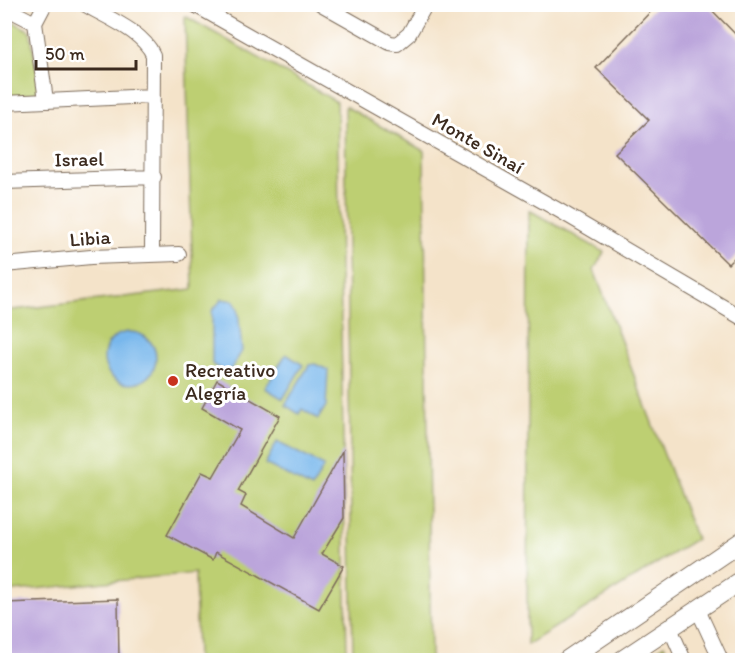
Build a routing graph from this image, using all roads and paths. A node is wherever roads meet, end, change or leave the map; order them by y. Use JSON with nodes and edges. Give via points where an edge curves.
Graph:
{"nodes":[{"id":1,"x":45,"y":4,"type":"edge"},
{"id":2,"x":84,"y":4,"type":"edge"},
{"id":3,"x":321,"y":4,"type":"edge"},
{"id":4,"x":426,"y":4,"type":"edge"},
{"id":5,"x":194,"y":5,"type":"edge"},
{"id":6,"x":4,"y":7,"type":"edge"},
{"id":7,"x":35,"y":23,"type":"junction"},
{"id":8,"x":152,"y":96,"type":"junction"},
{"id":9,"x":46,"y":100,"type":"junction"},
{"id":10,"x":4,"y":103,"type":"edge"},
{"id":11,"x":154,"y":177,"type":"junction"},
{"id":12,"x":4,"y":182,"type":"edge"},
{"id":13,"x":152,"y":254,"type":"junction"},
{"id":14,"x":179,"y":254,"type":"dead end"},
{"id":15,"x":4,"y":265,"type":"edge"},
{"id":16,"x":742,"y":318,"type":"edge"},
{"id":17,"x":742,"y":541,"type":"edge"},
{"id":18,"x":742,"y":580,"type":"edge"},
{"id":19,"x":698,"y":610,"type":"junction"},
{"id":20,"x":670,"y":628,"type":"junction"},
{"id":21,"x":567,"y":660,"type":"edge"},
{"id":22,"x":621,"y":660,"type":"edge"},
{"id":23,"x":684,"y":660,"type":"edge"},
{"id":24,"x":721,"y":660,"type":"edge"}],
"edges":[{"from":1,"to":7,"type":"street"},
{"from":2,"to":8,"type":"street","via":[[148,46],[153,56]]},
{"from":3,"to":4,"type":"street","via":[[390,43],[403,41]]},
{"from":5,"to":16,"type":"street","name":"Monte Sinaí"},
{"from":6,"to":7,"type":"street"},
{"from":7,"to":9,"type":"street"},
{"from":8,"to":9,"type":"street"},
{"from":8,"to":11,"type":"street"},
{"from":9,"to":10,"type":"street"},
{"from":11,"to":12,"type":"street","name":"Israel"},
{"from":11,"to":13,"type":"street"},
{"from":13,"to":14,"type":"street","name":"Libia"},
{"from":13,"to":15,"type":"street","name":"Libia"},
{"from":17,"to":21,"type":"main road"},
{"from":18,"to":19,"type":"main road"},
{"from":19,"to":20,"type":"main road"},
{"from":19,"to":24,"type":"street"},
{"from":20,"to":22,"type":"main road"},
{"from":20,"to":23,"type":"street"}]}
